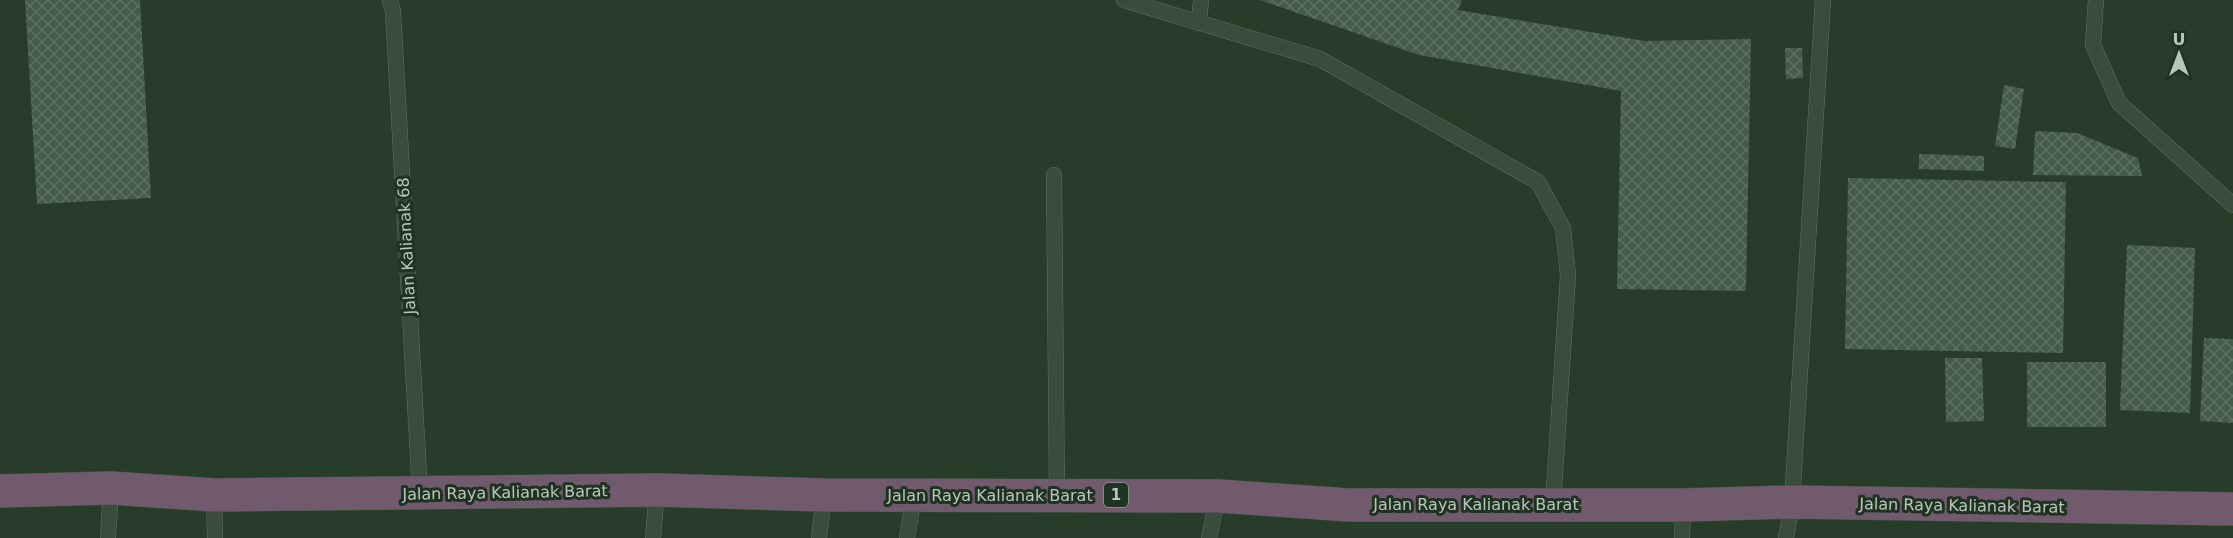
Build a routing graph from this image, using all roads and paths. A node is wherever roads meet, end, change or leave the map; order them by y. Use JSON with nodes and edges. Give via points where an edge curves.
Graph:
{"nodes":[{"id":1,"x":390,"y":0,"type":"edge"},
{"id":2,"x":1124,"y":0,"type":"edge"},
{"id":3,"x":1201,"y":0,"type":"edge"},
{"id":4,"x":1823,"y":0,"type":"edge"},
{"id":5,"x":2096,"y":0,"type":"edge"},
{"id":6,"x":1199,"y":23,"type":"junction"},
{"id":7,"x":1054,"y":174,"type":"dead end"},
{"id":8,"x":2233,"y":205,"type":"edge"},
{"id":9,"x":111,"y":488,"type":"junction"},
{"id":10,"x":657,"y":490,"type":"junction"},
{"id":11,"x":0,"y":491,"type":"edge"},
{"id":12,"x":420,"y":493,"type":"junction"},
{"id":13,"x":214,"y":495,"type":"junction"},
{"id":14,"x":824,"y":495,"type":"junction"},
{"id":15,"x":914,"y":495,"type":"junction"},
{"id":16,"x":1057,"y":495,"type":"junction"},
{"id":17,"x":1218,"y":496,"type":"junction"},
{"id":18,"x":1792,"y":502,"type":"junction"},
{"id":19,"x":1553,"y":504,"type":"junction"},
{"id":20,"x":1683,"y":505,"type":"junction"},
{"id":21,"x":2233,"y":509,"type":"edge"},
{"id":22,"x":108,"y":538,"type":"edge"},
{"id":23,"x":215,"y":538,"type":"edge"},
{"id":24,"x":653,"y":538,"type":"edge"},
{"id":25,"x":819,"y":538,"type":"edge"},
{"id":26,"x":907,"y":538,"type":"edge"},
{"id":27,"x":1209,"y":538,"type":"edge"},
{"id":28,"x":1682,"y":538,"type":"edge"},
{"id":29,"x":1786,"y":538,"type":"edge"}],
"edges":[{"from":1,"to":12,"type":"lane","name":"Jalan Kalianak 68"},
{"from":2,"to":6,"type":"lane"},
{"from":3,"to":6,"type":"lane"},
{"from":4,"to":18,"type":"lane"},
{"from":5,"to":8,"type":"lane","via":[[2093,45],[2119,103]]},
{"from":6,"to":19,"type":"lane","via":[[1320,59],[1538,182],[1563,228],[1568,275]]},
{"from":7,"to":16,"type":"lane"},
{"from":9,"to":11,"type":"highway","name":"Jalan Raya Kalianak Barat","number":"1"},
{"from":9,"to":13,"type":"highway","name":"Jalan Raya Kalianak Barat","number":"1"},
{"from":9,"to":22,"type":"lane"},
{"from":10,"to":12,"type":"highway","name":"Jalan Raya Kalianak Barat","number":"1"},
{"from":10,"to":14,"type":"highway","name":"Jalan Raya Kalianak Barat","number":"1"},
{"from":10,"to":24,"type":"lane"},
{"from":12,"to":13,"type":"highway","name":"Jalan Raya Kalianak Barat","number":"1"},
{"from":13,"to":23,"type":"lane"},
{"from":14,"to":15,"type":"highway","name":"Jalan Raya Kalianak Barat","number":"1"},
{"from":14,"to":25,"type":"lane"},
{"from":15,"to":16,"type":"highway","name":"Jalan Raya Kalianak Barat","number":"1"},
{"from":15,"to":26,"type":"lane"},
{"from":16,"to":17,"type":"highway","name":"Jalan Raya Kalianak Barat","number":"1"},
{"from":17,"to":19,"type":"highway","name":"Jalan Raya Kalianak Barat","number":"1","via":[[1349,505]]},
{"from":17,"to":27,"type":"lane"},
{"from":18,"to":20,"type":"highway","name":"Jalan Raya Kalianak Barat","number":"1"},
{"from":18,"to":21,"type":"highway","name":"Jalan Raya Kalianak Barat","number":"1"},
{"from":18,"to":29,"type":"lane"},
{"from":19,"to":20,"type":"highway","name":"Jalan Raya Kalianak Barat","number":"1"},
{"from":20,"to":28,"type":"lane"}]}
